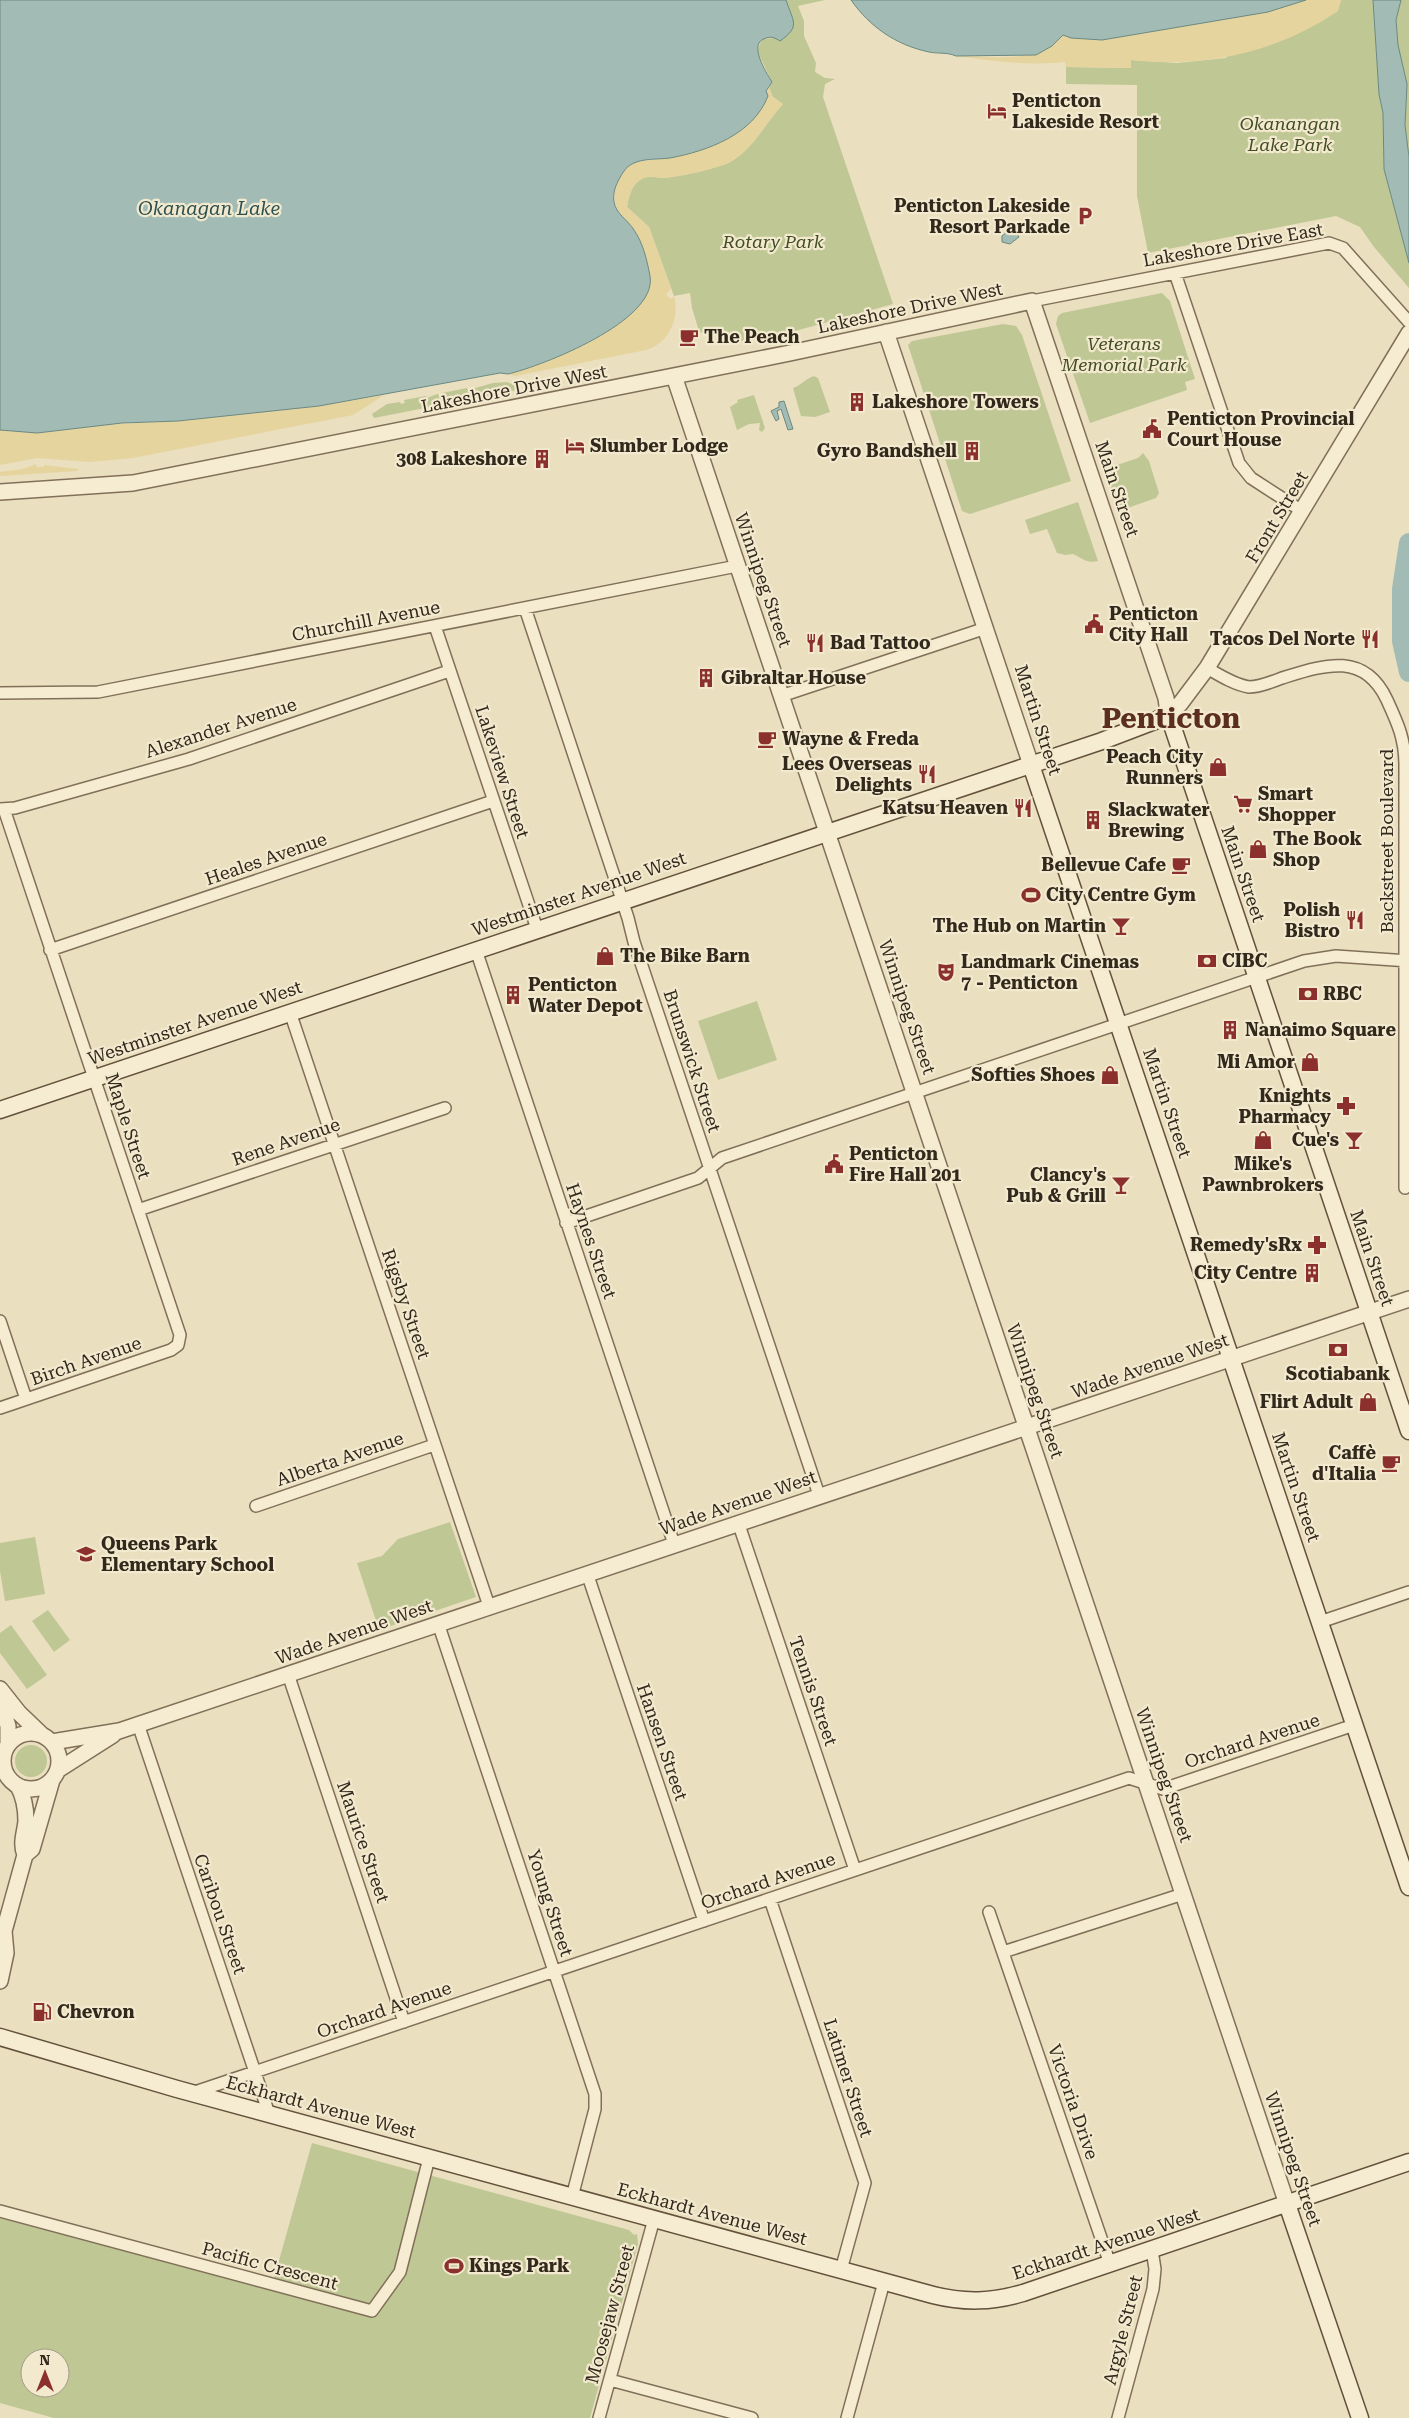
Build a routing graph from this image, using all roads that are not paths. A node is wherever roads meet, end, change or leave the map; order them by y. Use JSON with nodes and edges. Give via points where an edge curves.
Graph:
{"nodes":[{"id":1,"x":1175,"y":273,"type":"junction"},
{"id":2,"x":1032,"y":301,"type":"junction"},
{"id":3,"x":1409,"y":322,"type":"edge"},
{"id":4,"x":886,"y":332,"type":"junction"},
{"id":5,"x":1409,"y":333,"type":"edge"},
{"id":6,"x":674,"y":376,"type":"junction"},
{"id":7,"x":0,"y":492,"type":"edge"},
{"id":8,"x":1302,"y":511,"type":"junction"},
{"id":9,"x":737,"y":566,"type":"junction"},
{"id":10,"x":525,"y":608,"type":"junction"},
{"id":11,"x":435,"y":626,"type":"junction"},
{"id":12,"x":986,"y":628,"type":"junction"},
{"id":13,"x":1207,"y":668,"type":"junction"},
{"id":14,"x":449,"y":671,"type":"junction"},
{"id":15,"x":1159,"y":679,"type":"junction"},
{"id":16,"x":1196,"y":684,"type":"junction"},
{"id":17,"x":0,"y":693,"type":"edge"},
{"id":18,"x":781,"y":696,"type":"junction"},
{"id":19,"x":1168,"y":713,"type":"junction"},
{"id":20,"x":1031,"y":765,"type":"junction"},
{"id":21,"x":493,"y":801,"type":"junction"},
{"id":22,"x":2,"y":809,"type":"edge"},
{"id":23,"x":826,"y":832,"type":"junction"},
{"id":24,"x":622,"y":900,"type":"junction"},
{"id":25,"x":536,"y":929,"type":"junction"},
{"id":26,"x":50,"y":950,"type":"junction"},
{"id":27,"x":476,"y":950,"type":"junction"},
{"id":28,"x":1407,"y":961,"type":"edge"},
{"id":29,"x":1257,"y":977,"type":"junction"},
{"id":30,"x":290,"y":1012,"type":"junction"},
{"id":31,"x":1119,"y":1024,"type":"junction"},
{"id":32,"x":94,"y":1078,"type":"junction"},
{"id":33,"x":914,"y":1092,"type":"junction"},
{"id":34,"x":445,"y":1108,"type":"dead end"},
{"id":35,"x":0,"y":1110,"type":"edge"},
{"id":36,"x":334,"y":1145,"type":"junction"},
{"id":37,"x":709,"y":1169,"type":"junction"},
{"id":38,"x":1405,"y":1188,"type":"dead end"},
{"id":39,"x":138,"y":1210,"type":"junction"},
{"id":40,"x":566,"y":1222,"type":"junction"},
{"id":41,"x":1409,"y":1299,"type":"edge"},
{"id":42,"x":1369,"y":1312,"type":"junction"},
{"id":43,"x":0,"y":1321,"type":"edge"},
{"id":44,"x":179,"y":1341,"type":"joint"},
{"id":45,"x":1232,"y":1358,"type":"junction"},
{"id":46,"x":26,"y":1399,"type":"junction"},
{"id":47,"x":0,"y":1408,"type":"edge"},
{"id":48,"x":1027,"y":1427,"type":"junction"},
{"id":49,"x":1409,"y":1431,"type":"edge"},
{"id":50,"x":434,"y":1445,"type":"junction"},
{"id":51,"x":819,"y":1495,"type":"junction"},
{"id":52,"x":256,"y":1506,"type":"dead end"},
{"id":53,"x":738,"y":1522,"type":"junction"},
{"id":54,"x":674,"y":1544,"type":"junction"},
{"id":55,"x":587,"y":1573,"type":"junction"},
{"id":56,"x":1409,"y":1592,"type":"edge"},
{"id":57,"x":489,"y":1606,"type":"junction"},
{"id":58,"x":1320,"y":1622,"type":"junction"},
{"id":59,"x":438,"y":1624,"type":"junction"},
{"id":60,"x":288,"y":1674,"type":"junction"},
{"id":61,"x":0,"y":1689,"type":"edge"},
{"id":62,"x":0,"y":1701,"type":"edge"},
{"id":63,"x":138,"y":1724,"type":"junction"},
{"id":64,"x":1354,"y":1725,"type":"junction"},
{"id":65,"x":119,"y":1731,"type":"junction"},
{"id":66,"x":47,"y":1738,"type":"junction"},
{"id":67,"x":8,"y":1744,"type":"junction"},
{"id":68,"x":55,"y":1775,"type":"junction"},
{"id":69,"x":1147,"y":1784,"type":"junction"},
{"id":70,"x":18,"y":1786,"type":"junction"},
{"id":71,"x":25,"y":1855,"type":"junction"},
{"id":72,"x":855,"y":1870,"type":"junction"},
{"id":73,"x":1408,"y":1884,"type":"edge"},
{"id":74,"x":1183,"y":1894,"type":"junction"},
{"id":75,"x":770,"y":1899,"type":"junction"},
{"id":76,"x":989,"y":1912,"type":"dead end"},
{"id":77,"x":704,"y":1921,"type":"junction"},
{"id":78,"x":2,"y":1934,"type":"edge"},
{"id":79,"x":1003,"y":1952,"type":"junction"},
{"id":80,"x":554,"y":1972,"type":"junction"},
{"id":81,"x":0,"y":1981,"type":"edge"},
{"id":82,"x":404,"y":2022,"type":"junction"},
{"id":83,"x":0,"y":2037,"type":"edge"},
{"id":84,"x":255,"y":2072,"type":"junction"},
{"id":85,"x":192,"y":2093,"type":"junction"},
{"id":86,"x":269,"y":2114,"type":"junction"},
{"id":87,"x":429,"y":2158,"type":"junction"},
{"id":88,"x":1409,"y":2162,"type":"edge"},
{"id":89,"x":572,"y":2196,"type":"junction"},
{"id":90,"x":1287,"y":2204,"type":"junction"},
{"id":91,"x":0,"y":2211,"type":"edge"},
{"id":92,"x":654,"y":2219,"type":"junction"},
{"id":93,"x":1152,"y":2250,"type":"junction"},
{"id":94,"x":1110,"y":2264,"type":"junction"},
{"id":95,"x":841,"y":2270,"type":"junction"},
{"id":96,"x":884,"y":2282,"type":"junction"},
{"id":97,"x":610,"y":2380,"type":"junction"},
{"id":98,"x":599,"y":2418,"type":"edge"},
{"id":99,"x":752,"y":2418,"type":"edge"},
{"id":100,"x":847,"y":2418,"type":"edge"},
{"id":101,"x":1118,"y":2418,"type":"edge"},
{"id":102,"x":1360,"y":2418,"type":"edge"}],
"edges":[{"from":1,"to":2,"type":"street","name":"Lakeshore Drive East"},
{"from":1,"to":3,"type":"street","name":"Lakeshore Drive East","via":[[1320,244],[1335,244],[1343,248]]},
{"from":1,"to":8,"type":"street","via":[[1239,463],[1251,478]]},
{"from":2,"to":4,"type":"street","name":"Lakeshore Drive West"},
{"from":2,"to":15,"type":"street","name":"Main Street"},
{"from":4,"to":6,"type":"street","name":"Lakeshore Drive West"},
{"from":4,"to":12,"type":"street","name":"Martin Street"},
{"from":5,"to":8,"type":"street","name":"Front Street"},
{"from":6,"to":7,"type":"street","name":"Lakeshore Drive West","via":[[133,483]]},
{"from":6,"to":9,"type":"street","name":"Winnipeg Street"},
{"from":8,"to":13,"type":"street","name":"Front Street"},
{"from":9,"to":10,"type":"street","name":"Churchill Avenue"},
{"from":9,"to":18,"type":"street","name":"Winnipeg Street"},
{"from":10,"to":11,"type":"street","name":"Churchill Avenue"},
{"from":10,"to":24,"type":"street","name":"Brunswick Street"},
{"from":11,"to":14,"type":"street","name":"Lakeview Street"},
{"from":11,"to":17,"type":"street","name":"Churchill Avenue","via":[[98,692]]},
{"from":12,"to":18,"type":"street"},
{"from":12,"to":20,"type":"street","name":"Martin Street"},
{"from":13,"to":16,"type":"street","name":"Front Street"},
{"from":13,"to":28,"type":"street","name":"Backstreet Boulevard","via":[[1248,687],[1334,665],[1358,669],[1375,679],[1405,746]]},
{"from":14,"to":21,"type":"street","name":"Lakeview Street"},
{"from":14,"to":22,"type":"street","name":"Alexander Avenue","via":[[189,759]]},
{"from":15,"to":16,"type":"street","via":[[1175,690]]},
{"from":15,"to":19,"type":"street","name":"Main Street"},
{"from":16,"to":19,"type":"street","name":"Front Street"},
{"from":18,"to":23,"type":"street","name":"Winnipeg Street"},
{"from":19,"to":20,"type":"main road","name":"Westminster Avenue West","via":[[1157,720]]},
{"from":19,"to":29,"type":"main road","name":"Main Street"},
{"from":20,"to":23,"type":"main road","name":"Westminster Avenue West"},
{"from":20,"to":31,"type":"main road","name":"Martin Street"},
{"from":21,"to":25,"type":"street","name":"Lakeview Street"},
{"from":21,"to":26,"type":"street","name":"Heales Avenue"},
{"from":22,"to":26,"type":"street","name":"Maple Street"},
{"from":23,"to":24,"type":"main road","name":"Westminster Avenue West"},
{"from":23,"to":33,"type":"street","name":"Winnipeg Street"},
{"from":24,"to":25,"type":"main road","name":"Westminster Avenue West"},
{"from":24,"to":37,"type":"street","name":"Brunswick Street"},
{"from":25,"to":27,"type":"main road","name":"Westminster Avenue West"},
{"from":26,"to":32,"type":"street","name":"Maple Street"},
{"from":27,"to":30,"type":"main road","name":"Westminster Avenue West"},
{"from":27,"to":40,"type":"street","name":"Haynes Street"},
{"from":28,"to":29,"type":"street","via":[[1327,956]]},
{"from":28,"to":38,"type":"street","name":"Backstreet Boulevard"},
{"from":29,"to":31,"type":"street"},
{"from":29,"to":42,"type":"main road","name":"Main Street"},
{"from":30,"to":32,"type":"main road","name":"Westminster Avenue West"},
{"from":30,"to":36,"type":"street","name":"Rigsby Street"},
{"from":31,"to":33,"type":"street"},
{"from":31,"to":45,"type":"main road","name":"Martin Street"},
{"from":32,"to":35,"type":"main road","name":"Westminster Avenue West"},
{"from":32,"to":39,"type":"street","name":"Maple Street"},
{"from":33,"to":37,"type":"street","via":[[722,1158]]},
{"from":33,"to":48,"type":"street","name":"Winnipeg Street"},
{"from":34,"to":36,"type":"street","name":"Rene Avenue"},
{"from":36,"to":39,"type":"street","name":"Rene Avenue"},
{"from":36,"to":50,"type":"street","name":"Rigsby Street"},
{"from":37,"to":40,"type":"street","via":[[698,1178]]},
{"from":37,"to":51,"type":"street","name":"Brunswick Street"},
{"from":39,"to":44,"type":"street","name":"Maple Street","via":[[179,1330]]},
{"from":40,"to":54,"type":"street","name":"Haynes Street"},
{"from":41,"to":42,"type":"street","name":"Wade Avenue West"},
{"from":42,"to":45,"type":"street","name":"Wade Avenue West"},
{"from":42,"to":49,"type":"main road","name":"Main Street"},
{"from":43,"to":46,"type":"street"},
{"from":44,"to":46,"type":"street","name":"Birch Avenue","via":[[171,1350]]},
{"from":45,"to":48,"type":"street","name":"Wade Avenue West"},
{"from":45,"to":58,"type":"main road","name":"Martin Street"},
{"from":46,"to":47,"type":"street","name":"Birch Avenue"},
{"from":48,"to":51,"type":"street","name":"Wade Avenue West"},
{"from":48,"to":69,"type":"street","name":"Winnipeg Street"},
{"from":50,"to":52,"type":"street","name":"Alberta Avenue"},
{"from":50,"to":57,"type":"street","name":"Rigsby Street"},
{"from":51,"to":53,"type":"street","name":"Wade Avenue West"},
{"from":53,"to":54,"type":"street","name":"Wade Avenue West"},
{"from":53,"to":72,"type":"street","name":"Tennis Street"},
{"from":54,"to":55,"type":"street","name":"Wade Avenue West"},
{"from":55,"to":57,"type":"street","name":"Wade Avenue West"},
{"from":55,"to":77,"type":"street","name":"Hansen Street"},
{"from":56,"to":58,"type":"street"},
{"from":57,"to":59,"type":"street","name":"Wade Avenue West"},
{"from":58,"to":64,"type":"main road","name":"Martin Street"},
{"from":59,"to":60,"type":"street","name":"Wade Avenue West"},
{"from":59,"to":80,"type":"street","name":"Young Street"},
{"from":60,"to":63,"type":"street","name":"Wade Avenue West"},
{"from":60,"to":82,"type":"street","name":"Maurice Street"},
{"from":61,"to":66,"type":"street","via":[[19,1713]]},
{"from":62,"to":67,"type":"street","via":[[8,1726]]},
{"from":63,"to":65,"type":"street","name":"Wade Avenue West"},
{"from":63,"to":84,"type":"street","name":"Caribou Street"},
{"from":64,"to":69,"type":"street","name":"Orchard Avenue","via":[[1163,1789]]},
{"from":64,"to":73,"type":"main road","name":"Martin Street"},
{"from":65,"to":66,"type":"street","name":"Wade Avenue West"},
{"from":65,"to":68,"type":"street","name":"Wade Avenue West"},
{"from":66,"to":67,"type":"street","via":[[32,1733]]},
{"from":66,"to":68,"type":"street","via":[[58,1751]]},
{"from":67,"to":70,"type":"street","via":[[4,1769],[8,1778]]},
{"from":68,"to":70,"type":"street","via":[[38,1788]]},
{"from":68,"to":71,"type":"street","via":[[32,1849]]},
{"from":69,"to":72,"type":"street","name":"Orchard Avenue","via":[[1129,1778]]},
{"from":69,"to":74,"type":"street","name":"Winnipeg Street"},
{"from":70,"to":71,"type":"street","via":[[26,1809],[21,1847]]},
{"from":71,"to":78,"type":"street"},
{"from":72,"to":75,"type":"street","name":"Orchard Avenue"},
{"from":74,"to":79,"type":"street"},
{"from":74,"to":90,"type":"street","name":"Winnipeg Street"},
{"from":75,"to":77,"type":"street","name":"Orchard Avenue"},
{"from":75,"to":95,"type":"street","name":"Latimer Street","via":[[865,2183]]},
{"from":76,"to":79,"type":"street","name":"Victoria Drive"},
{"from":77,"to":80,"type":"street","name":"Orchard Avenue"},
{"from":78,"to":81,"type":"street","via":[[6,1953]]},
{"from":79,"to":94,"type":"street","name":"Victoria Drive"},
{"from":80,"to":82,"type":"street","name":"Orchard Avenue"},
{"from":80,"to":89,"type":"street","name":"Young Street","via":[[595,2094],[595,2109]]},
{"from":82,"to":84,"type":"street","name":"Orchard Avenue"},
{"from":83,"to":85,"type":"main road","name":"Eckhardt Avenue West"},
{"from":84,"to":85,"type":"street","name":"Orchard Avenue"},
{"from":84,"to":86,"type":"street","name":"Caribou Street"},
{"from":85,"to":86,"type":"main road","name":"Eckhardt Avenue West"},
{"from":86,"to":87,"type":"main road","name":"Eckhardt Avenue West"},
{"from":87,"to":89,"type":"main road","name":"Eckhardt Avenue West"},
{"from":87,"to":91,"type":"street","name":"Pacific Crescent","via":[[400,2272],[372,2311]]},
{"from":88,"to":90,"type":"main road","name":"Eckhardt Avenue West"},
{"from":89,"to":92,"type":"main road","name":"Eckhardt Avenue West"},
{"from":90,"to":93,"type":"main road","name":"Eckhardt Avenue West"},
{"from":90,"to":102,"type":"main road","name":"Winnipeg Street"},
{"from":92,"to":95,"type":"main road","name":"Eckhardt Avenue West"},
{"from":92,"to":97,"type":"street","name":"Moosejaw Street"},
{"from":93,"to":94,"type":"main road","name":"Eckhardt Avenue West"},
{"from":93,"to":101,"type":"street","name":"Argyle Street","via":[[1155,2269],[1153,2289]]},
{"from":94,"to":96,"type":"main road","name":"Eckhardt Avenue West","via":[[989,2301],[948,2299]]},
{"from":95,"to":96,"type":"main road","name":"Eckhardt Avenue West"},
{"from":96,"to":100,"type":"street"},
{"from":97,"to":98,"type":"street","name":"Moosejaw Street"},
{"from":97,"to":99,"type":"street"}]}
